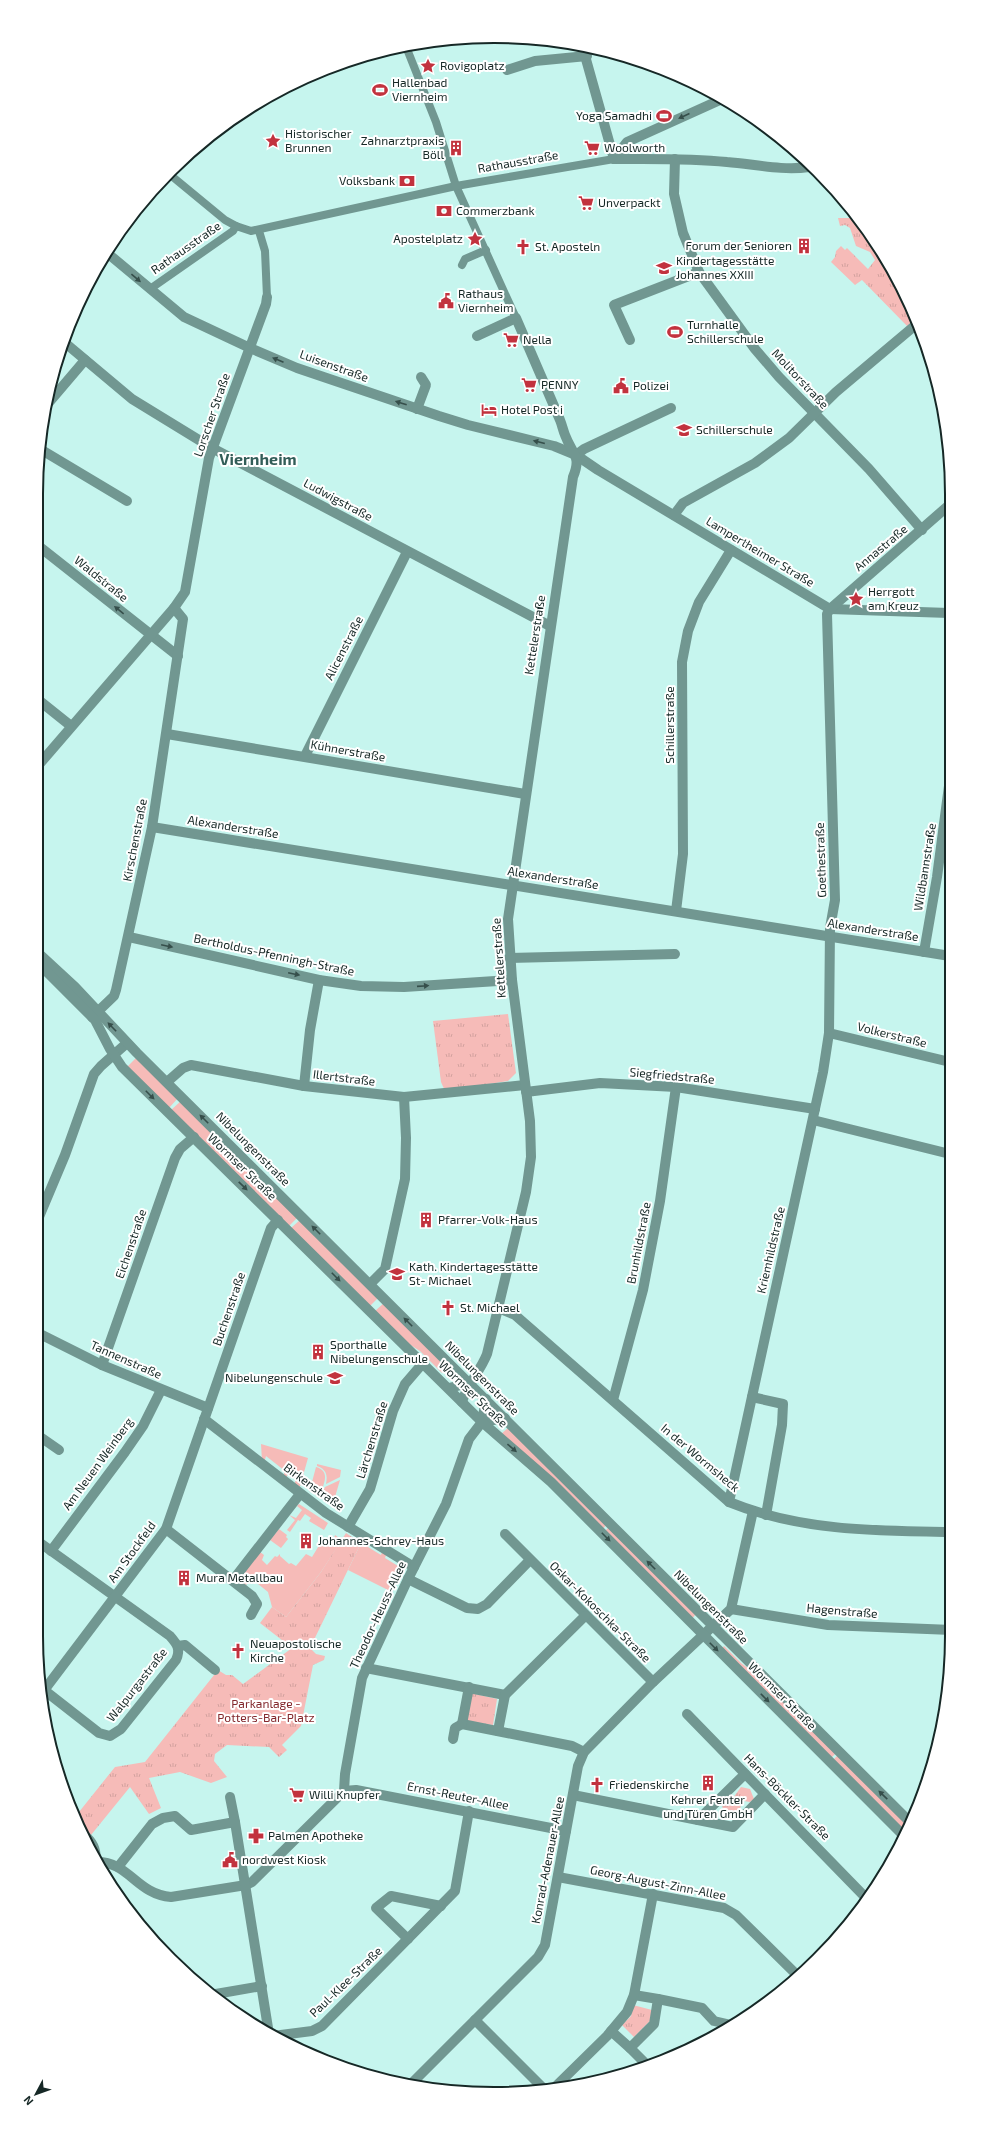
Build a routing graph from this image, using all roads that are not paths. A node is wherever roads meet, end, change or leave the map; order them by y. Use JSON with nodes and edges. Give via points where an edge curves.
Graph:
{"nodes":[{"id":1,"x":408,"y":52,"type":"edge"},
{"id":2,"x":586,"y":53,"type":"edge"},
{"id":3,"x":587,"y":56,"type":"junction"},
{"id":4,"x":507,"y":70,"type":"dead end"},
{"id":5,"x":717,"y":101,"type":"edge"},
{"id":6,"x":614,"y":159,"type":"junction"},
{"id":7,"x":675,"y":159,"type":"junction"},
{"id":8,"x":804,"y":167,"type":"edge"},
{"id":9,"x":173,"y":177,"type":"edge"},
{"id":10,"x":456,"y":186,"type":"junction"},
{"id":11,"x":236,"y":226,"type":"junction"},
{"id":12,"x":259,"y":231,"type":"junction"},
{"id":13,"x":486,"y":250,"type":"junction"},
{"id":14,"x":111,"y":256,"type":"edge"},
{"id":15,"x":462,"y":265,"type":"dead end"},
{"id":16,"x":699,"y":272,"type":"junction"},
{"id":17,"x":150,"y":289,"type":"junction"},
{"id":18,"x":267,"y":297,"type":"joint"},
{"id":19,"x":516,"y":318,"type":"junction"},
{"id":20,"x":913,"y":327,"type":"edge"},
{"id":21,"x":477,"y":336,"type":"dead end"},
{"id":22,"x":630,"y":340,"type":"dead end"},
{"id":23,"x":68,"y":346,"type":"edge"},
{"id":24,"x":250,"y":348,"type":"junction"},
{"id":25,"x":85,"y":360,"type":"junction"},
{"id":26,"x":422,"y":377,"type":"dead end"},
{"id":27,"x":54,"y":395,"type":"edge"},
{"id":28,"x":671,"y":408,"type":"dead end"},
{"id":29,"x":417,"y":409,"type":"junction"},
{"id":30,"x":814,"y":413,"type":"junction"},
{"id":31,"x":212,"y":448,"type":"junction"},
{"id":32,"x":45,"y":452,"type":"edge"},
{"id":33,"x":576,"y":454,"type":"junction"},
{"id":34,"x":127,"y":501,"type":"dead end"},
{"id":35,"x":945,"y":509,"type":"edge"},
{"id":36,"x":674,"y":515,"type":"junction"},
{"id":37,"x":922,"y":530,"type":"junction"},
{"id":38,"x":43,"y":550,"type":"edge"},
{"id":39,"x":731,"y":550,"type":"junction"},
{"id":40,"x":407,"y":552,"type":"junction"},
{"id":41,"x":174,"y":608,"type":"junction"},
{"id":42,"x":830,"y":609,"type":"junction"},
{"id":43,"x":945,"y":613,"type":"edge"},
{"id":44,"x":550,"y":626,"type":"junction"},
{"id":45,"x":149,"y":635,"type":"junction"},
{"id":46,"x":178,"y":656,"type":"junction"},
{"id":47,"x":43,"y":704,"type":"edge"},
{"id":48,"x":71,"y":726,"type":"junction"},
{"id":49,"x":167,"y":734,"type":"junction"},
{"id":50,"x":304,"y":756,"type":"junction"},
{"id":51,"x":43,"y":760,"type":"edge"},
{"id":52,"x":525,"y":794,"type":"junction"},
{"id":53,"x":945,"y":819,"type":"edge"},
{"id":54,"x":152,"y":827,"type":"junction"},
{"id":55,"x":512,"y":885,"type":"junction"},
{"id":56,"x":676,"y":911,"type":"junction"},
{"id":57,"x":830,"y":936,"type":"junction"},
{"id":58,"x":129,"y":937,"type":"junction"},
{"id":59,"x":924,"y":952,"type":"junction"},
{"id":60,"x":675,"y":954,"type":"dead end"},
{"id":61,"x":945,"y":955,"type":"edge"},
{"id":62,"x":43,"y":957,"type":"edge"},
{"id":63,"x":509,"y":958,"type":"junction"},
{"id":64,"x":43,"y":967,"type":"edge"},
{"id":65,"x":320,"y":980,"type":"junction"},
{"id":66,"x":512,"y":980,"type":"junction"},
{"id":67,"x":95,"y":1015,"type":"junction"},
{"id":68,"x":829,"y":1033,"type":"junction"},
{"id":69,"x":127,"y":1043,"type":"junction"},
{"id":70,"x":113,"y":1055,"type":"junction"},
{"id":71,"x":945,"y":1061,"type":"edge"},
{"id":72,"x":167,"y":1082,"type":"junction"},
{"id":73,"x":304,"y":1086,"type":"junction"},
{"id":74,"x":676,"y":1087,"type":"junction"},
{"id":75,"x":525,"y":1088,"type":"junction"},
{"id":76,"x":404,"y":1097,"type":"junction"},
{"id":77,"x":815,"y":1109,"type":"junction"},
{"id":78,"x":813,"y":1120,"type":"junction"},
{"id":79,"x":194,"y":1137,"type":"junction"},
{"id":80,"x":945,"y":1153,"type":"edge"},
{"id":81,"x":43,"y":1207,"type":"edge"},
{"id":82,"x":278,"y":1220,"type":"junction"},
{"id":83,"x":370,"y":1284,"type":"junction"},
{"id":84,"x":498,"y":1308,"type":"junction"},
{"id":85,"x":43,"y":1336,"type":"edge"},
{"id":86,"x":423,"y":1363,"type":"junction"},
{"id":87,"x":102,"y":1365,"type":"junction"},
{"id":88,"x":469,"y":1383,"type":"junction"},
{"id":89,"x":449,"y":1388,"type":"junction"},
{"id":90,"x":161,"y":1390,"type":"junction"},
{"id":91,"x":752,"y":1398,"type":"junction"},
{"id":92,"x":486,"y":1399,"type":"junction"},
{"id":93,"x":613,"y":1400,"type":"junction"},
{"id":94,"x":462,"y":1402,"type":"junction"},
{"id":95,"x":208,"y":1408,"type":"junction"},
{"id":96,"x":505,"y":1418,"type":"junction"},
{"id":97,"x":204,"y":1419,"type":"junction"},
{"id":98,"x":482,"y":1422,"type":"junction"},
{"id":99,"x":43,"y":1439,"type":"edge"},
{"id":100,"x":59,"y":1450,"type":"dead end"},
{"id":101,"x":300,"y":1494,"type":"junction"},
{"id":102,"x":729,"y":1502,"type":"junction"},
{"id":103,"x":753,"y":1511,"type":"junction"},
{"id":104,"x":766,"y":1515,"type":"junction"},
{"id":105,"x":348,"y":1527,"type":"junction"},
{"id":106,"x":166,"y":1529,"type":"junction"},
{"id":107,"x":945,"y":1532,"type":"edge"},
{"id":108,"x":505,"y":1534,"type":"dead end"},
{"id":109,"x":43,"y":1546,"type":"edge"},
{"id":110,"x":51,"y":1551,"type":"junction"},
{"id":111,"x":530,"y":1560,"type":"junction"},
{"id":112,"x":414,"y":1567,"type":"junction"},
{"id":113,"x":408,"y":1578,"type":"junction"},
{"id":114,"x":233,"y":1580,"type":"junction"},
{"id":115,"x":115,"y":1597,"type":"junction"},
{"id":116,"x":731,"y":1609,"type":"junction"},
{"id":117,"x":250,"y":1615,"type":"dead end"},
{"id":118,"x":585,"y":1616,"type":"junction"},
{"id":119,"x":712,"y":1627,"type":"junction"},
{"id":120,"x":945,"y":1630,"type":"edge"},
{"id":121,"x":702,"y":1635,"type":"junction"},
{"id":122,"x":178,"y":1646,"type":"junction"},
{"id":123,"x":366,"y":1668,"type":"junction"},
{"id":124,"x":215,"y":1670,"type":"dead end"},
{"id":125,"x":653,"y":1682,"type":"junction"},
{"id":126,"x":46,"y":1687,"type":"edge"},
{"id":127,"x":469,"y":1687,"type":"junction"},
{"id":128,"x":47,"y":1694,"type":"edge"},
{"id":129,"x":505,"y":1695,"type":"junction"},
{"id":130,"x":687,"y":1714,"type":"dead end"},
{"id":131,"x":462,"y":1724,"type":"junction"},
{"id":132,"x":498,"y":1731,"type":"junction"},
{"id":133,"x":453,"y":1739,"type":"dead end"},
{"id":134,"x":584,"y":1752,"type":"junction"},
{"id":135,"x":745,"y":1774,"type":"junction"},
{"id":136,"x":344,"y":1791,"type":"junction"},
{"id":137,"x":765,"y":1794,"type":"junction"},
{"id":138,"x":573,"y":1795,"type":"junction"},
{"id":139,"x":230,"y":1796,"type":"dead end"},
{"id":140,"x":469,"y":1811,"type":"junction"},
{"id":141,"x":906,"y":1818,"type":"edge"},
{"id":142,"x":698,"y":1820,"type":"junction"},
{"id":143,"x":235,"y":1822,"type":"junction"},
{"id":144,"x":566,"y":1831,"type":"junction"},
{"id":145,"x":900,"y":1832,"type":"edge"},
{"id":146,"x":103,"y":1862,"type":"edge"},
{"id":147,"x":118,"y":1867,"type":"junction"},
{"id":148,"x":558,"y":1877,"type":"junction"},
{"id":149,"x":246,"y":1885,"type":"junction"},
{"id":150,"x":653,"y":1894,"type":"junction"},
{"id":151,"x":863,"y":1895,"type":"edge"},
{"id":152,"x":441,"y":1906,"type":"junction"},
{"id":153,"x":408,"y":1939,"type":"junction"},
{"id":154,"x":794,"y":1972,"type":"edge"},
{"id":155,"x":262,"y":1986,"type":"junction"},
{"id":156,"x":218,"y":1994,"type":"edge"},
{"id":157,"x":634,"y":1995,"type":"junction"},
{"id":158,"x":658,"y":1999,"type":"junction"},
{"id":159,"x":475,"y":2020,"type":"junction"},
{"id":160,"x":725,"y":2024,"type":"edge"},
{"id":161,"x":268,"y":2027,"type":"edge"},
{"id":162,"x":611,"y":2031,"type":"junction"},
{"id":163,"x":284,"y":2035,"type":"edge"},
{"id":164,"x":630,"y":2048,"type":"junction"},
{"id":165,"x":643,"y":2061,"type":"edge"},
{"id":166,"x":415,"y":2080,"type":"edge"},
{"id":167,"x":560,"y":2082,"type":"edge"},
{"id":168,"x":539,"y":2084,"type":"edge"}],
"edges":[{"from":1,"to":10,"type":"street","via":[[438,128]]},
{"from":2,"to":3,"type":"street"},
{"from":3,"to":4,"type":"street","via":[[535,61]]},
{"from":3,"to":6,"type":"street"},
{"from":5,"to":6,"type":"street","one_way":true,"via":[[626,142]]},
{"from":6,"to":7,"type":"street","name":"Rathausstraße"},
{"from":6,"to":10,"type":"street","name":"Rathausstraße"},
{"from":7,"to":8,"type":"street","name":"Rathausstraße","via":[[726,161],[781,168]]},
{"from":7,"to":16,"type":"street","name":"Molitorstraße","via":[[674,194],[683,233]]},
{"from":9,"to":11,"type":"street","name":"Rathausstraße"},
{"from":10,"to":12,"type":"street","name":"Rathausstraße"},
{"from":10,"to":13,"type":"street"},
{"from":11,"to":12,"type":"street","name":"Rathausstraße"},
{"from":11,"to":17,"type":"street","name":"Rathausstraße","via":[[228,235]]},
{"from":12,"to":18,"type":"street","name":"Lorscher Straße","via":[[266,257]]},
{"from":13,"to":15,"type":"street","via":[[464,259]]},
{"from":13,"to":19,"type":"street"},
{"from":14,"to":17,"type":"street","name":"Luisenstraße","one_way":true},
{"from":16,"to":22,"type":"street","via":[[614,305]]},
{"from":16,"to":30,"type":"street","name":"Molitorstraße","via":[[755,350]]},
{"from":17,"to":24,"type":"street","name":"Luisenstraße","via":[[184,317]]},
{"from":18,"to":24,"type":"street","name":"Lorscher Straße"},
{"from":19,"to":21,"type":"street"},
{"from":19,"to":33,"type":"street","via":[[565,436]]},
{"from":20,"to":30,"type":"street"},
{"from":23,"to":25,"type":"street","name":"Ludwigstraße"},
{"from":29,"to":24,"type":"street","name":"Luisenstraße","one_way":true,"via":[[304,370]]},
{"from":24,"to":31,"type":"street","name":"Lorscher Straße"},
{"from":25,"to":27,"type":"street"},
{"from":25,"to":31,"type":"street","name":"Ludwigstraße","via":[[132,399]]},
{"from":26,"to":29,"type":"street","via":[[426,385]]},
{"from":28,"to":33,"type":"street"},
{"from":33,"to":29,"type":"street","name":"Luisenstraße","one_way":true},
{"from":30,"to":36,"type":"street","via":[[789,438],[755,463],[683,503]]},
{"from":30,"to":37,"type":"street","name":"Molitorstraße","via":[[864,464]]},
{"from":31,"to":40,"type":"street","name":"Ludwigstraße"},
{"from":31,"to":41,"type":"street","name":"Lorscher Straße","via":[[185,592]]},
{"from":32,"to":34,"type":"street"},
{"from":33,"to":36,"type":"street","name":"Lampertheimer Straße"},
{"from":33,"to":44,"type":"street","name":"Kettelerstraße","via":[[577,468],[573,478]]},
{"from":35,"to":37,"type":"street","name":"Annastraße"},
{"from":36,"to":39,"type":"street","name":"Lampertheimer Straße"},
{"from":37,"to":42,"type":"street","name":"Annastraße"},
{"from":45,"to":38,"type":"street","name":"Waldstraße","one_way":true},
{"from":39,"to":42,"type":"street","name":"Lampertheimer Straße"},
{"from":39,"to":56,"type":"street","name":"Schillerstraße","via":[[699,602],[688,631],[682,662],[683,854]]},
{"from":40,"to":44,"type":"street","name":"Ludwigstraße"},
{"from":40,"to":50,"type":"street","name":"Alicenstraße"},
{"from":41,"to":45,"type":"street","name":"Lorscher Straße"},
{"from":41,"to":46,"type":"street","via":[[183,619]]},
{"from":42,"to":43,"type":"street","name":"Lampertheimer Straße"},
{"from":42,"to":57,"type":"street","name":"Goethestraße","via":[[827,614],[835,900]]},
{"from":44,"to":52,"type":"street","name":"Kettelerstraße"},
{"from":45,"to":46,"type":"street"},
{"from":45,"to":48,"type":"street","name":"Lorscher Straße"},
{"from":46,"to":49,"type":"street","name":"Kirschenstraße"},
{"from":47,"to":48,"type":"street"},
{"from":48,"to":51,"type":"street","name":"Lorscher Straße"},
{"from":49,"to":50,"type":"street","name":"Kühnerstraße"},
{"from":49,"to":54,"type":"street","name":"Kirschenstraße"},
{"from":50,"to":52,"type":"street","name":"Kühnerstraße"},
{"from":52,"to":55,"type":"street","name":"Kettelerstraße"},
{"from":53,"to":59,"type":"street","name":"Wildbannstraße"},
{"from":54,"to":55,"type":"street","name":"Alexanderstraße"},
{"from":54,"to":58,"type":"street","name":"Kirschenstraße"},
{"from":55,"to":56,"type":"street","name":"Alexanderstraße"},
{"from":55,"to":63,"type":"street","name":"Kettelerstraße","via":[[508,919]]},
{"from":56,"to":57,"type":"street","name":"Alexanderstraße"},
{"from":57,"to":59,"type":"street","name":"Alexanderstraße"},
{"from":57,"to":68,"type":"street","name":"Goethestraße"},
{"from":58,"to":65,"type":"street","name":"Bertholdus-Pfenningh-Straße","one_way":true},
{"from":58,"to":67,"type":"street","name":"Kirschenstraße","via":[[114,996]]},
{"from":59,"to":61,"type":"street","name":"Alexanderstraße"},
{"from":60,"to":63,"type":"street"},
{"from":62,"to":67,"type":"street","name":"Nibelungenstraße","via":[[75,987]]},
{"from":63,"to":66,"type":"street","name":"Kettelerstraße"},
{"from":64,"to":67,"type":"street","name":"Wormser Straße"},
{"from":65,"to":66,"type":"street","name":"Bertholdus-Pfenningh-Straße","one_way":true,"via":[[361,986],[404,987]]},
{"from":65,"to":73,"type":"street","via":[[310,1030]]},
{"from":66,"to":75,"type":"street","name":"Kettelerstraße"},
{"from":69,"to":67,"type":"street","name":"Nibelungenstraße","one_way":true},
{"from":67,"to":70,"type":"street","name":"Wormser Straße"},
{"from":68,"to":71,"type":"street","name":"Volkerstraße"},
{"from":68,"to":77,"type":"street","name":"Goethestraße"},
{"from":69,"to":70,"type":"street"},
{"from":69,"to":72,"type":"street","name":"Nibelungenstraße"},
{"from":70,"to":79,"type":"street","name":"Wormser Straße","one_way":true,"via":[[122,1067]]},
{"from":70,"to":81,"type":"street","via":[[94,1074]]},
{"from":72,"to":73,"type":"street","name":"Illertstraße","via":[[183,1068],[191,1065]]},
{"from":83,"to":72,"type":"street","name":"Nibelungenstraße","one_way":true},
{"from":73,"to":76,"type":"street","name":"Illertstraße"},
{"from":74,"to":75,"type":"street","name":"Siegfriedstraße","via":[[600,1083]]},
{"from":74,"to":77,"type":"street","name":"Siegfriedstraße"},
{"from":74,"to":93,"type":"street","name":"Brunhildstraße","via":[[660,1201],[643,1290]]},
{"from":75,"to":76,"type":"street","name":"Illertstraße"},
{"from":75,"to":84,"type":"street","name":"Kettelerstraße","via":[[530,1121],[530,1164],[526,1192]]},
{"from":76,"to":83,"type":"street","via":[[405,1179],[385,1269]]},
{"from":77,"to":78,"type":"street","name":"Kriemhildstraße"},
{"from":78,"to":80,"type":"street"},
{"from":78,"to":91,"type":"street","name":"Kriemhildstraße"},
{"from":79,"to":82,"type":"street","name":"Wormser Straße","one_way":true},
{"from":79,"to":87,"type":"street","name":"Eichenstraße","via":[[180,1149],[175,1158]]},
{"from":82,"to":86,"type":"street","name":"Wormser Straße","one_way":true},
{"from":82,"to":95,"type":"street","name":"Buchenstraße","via":[[271,1228]]},
{"from":88,"to":83,"type":"street","name":"Nibelungenstraße","one_way":true},
{"from":84,"to":88,"type":"street","name":"Kettelerstraße","via":[[487,1354],[478,1373]]},
{"from":84,"to":93,"type":"street","name":"In der Wormsheck","via":[[515,1315]]},
{"from":85,"to":87,"type":"street","name":"Tannenstraße"},
{"from":86,"to":89,"type":"street","name":"Wormser Straße"},
{"from":86,"to":105,"type":"street","name":"Lärchenstraße","via":[[404,1384],[393,1411],[370,1489]]},
{"from":87,"to":90,"type":"street","name":"Tannenstraße"},
{"from":88,"to":89,"type":"street"},
{"from":88,"to":92,"type":"street","name":"Nibelungenstraße"},
{"from":88,"to":94,"type":"street","name":"Kettelerstraße"},
{"from":89,"to":94,"type":"street","name":"Wormser Straße"},
{"from":90,"to":95,"type":"street","name":"Tannenstraße"},
{"from":90,"to":110,"type":"street","name":"Am Neuen Weinberg","via":[[143,1426],[126,1452]]},
{"from":91,"to":102,"type":"street","name":"Kriemhildstraße"},
{"from":91,"to":104,"type":"street","via":[[783,1404],[782,1425]]},
{"from":92,"to":96,"type":"street","name":"Nibelungenstraße"},
{"from":92,"to":98,"type":"street"},
{"from":93,"to":102,"type":"street","name":"In der Wormsheck"},
{"from":94,"to":98,"type":"street","name":"Wormser Straße"},
{"from":95,"to":97,"type":"street","name":"Am Stockfeld"},
{"from":96,"to":98,"type":"street"},
{"from":119,"to":96,"type":"street","name":"Nibelungenstraße","one_way":true},
{"from":97,"to":101,"type":"street","name":"Birkenstraße"},
{"from":97,"to":106,"type":"street","name":"Am Stockfeld"},
{"from":98,"to":112,"type":"street","name":"Theodor-Heuss-Allee","via":[[469,1439],[446,1504]]},
{"from":98,"to":121,"type":"street","name":"Wormser Straße","one_way":true,"via":[[551,1482]]},
{"from":99,"to":100,"type":"street"},
{"from":101,"to":105,"type":"street","name":"Birkenstraße"},
{"from":101,"to":114,"type":"street"},
{"from":102,"to":103,"type":"street","name":"In der Wormsheck"},
{"from":103,"to":104,"type":"street","name":"In der Wormsheck"},
{"from":103,"to":116,"type":"street"},
{"from":104,"to":107,"type":"street","name":"In der Wormsheck","via":[[834,1528]]},
{"from":105,"to":112,"type":"street","name":"Birkenstraße"},
{"from":106,"to":114,"type":"street"},
{"from":106,"to":115,"type":"street","name":"Am Stockfeld"},
{"from":108,"to":111,"type":"street","name":"Oskar-Kokoschka-Straße"},
{"from":109,"to":110,"type":"street","name":"Walpurgastraße"},
{"from":110,"to":115,"type":"street","name":"Walpurgastraße"},
{"from":111,"to":113,"type":"street","via":[[487,1604],[478,1609],[467,1608]]},
{"from":111,"to":118,"type":"street","name":"Oskar-Kokoschka-Straße"},
{"from":112,"to":113,"type":"street","name":"Theodor-Heuss-Allee"},
{"from":113,"to":123,"type":"street","name":"Theodor-Heuss-Allee"},
{"from":114,"to":117,"type":"street","via":[[256,1601],[256,1607]]},
{"from":115,"to":122,"type":"street","name":"Walpurgastraße","via":[[170,1636]]},
{"from":115,"to":126,"type":"street","name":"Am Stockfeld"},
{"from":116,"to":119,"type":"street"},
{"from":116,"to":120,"type":"street","name":"Hagenstraße","via":[[828,1625]]},
{"from":118,"to":125,"type":"street","name":"Oskar-Kokoschka-Straße"},
{"from":118,"to":129,"type":"street"},
{"from":119,"to":121,"type":"street","name":"Konrad-Adenauer-Allee"},
{"from":141,"to":119,"type":"street","name":"Nibelungenstraße","one_way":true},
{"from":121,"to":125,"type":"street","name":"Konrad-Adenauer-Allee"},
{"from":121,"to":145,"type":"street","name":"Wormser Straße","one_way":true},
{"from":122,"to":124,"type":"street","via":[[185,1645]]},
{"from":122,"to":128,"type":"street","name":"Walpurgastraße","via":[[176,1660],[115,1734],[105,1736],[99,1733]]},
{"from":123,"to":127,"type":"street"},
{"from":123,"to":136,"type":"street","name":"Theodor-Heuss-Allee","via":[[344,1774]]},
{"from":125,"to":134,"type":"street","name":"Konrad-Adenauer-Allee"},
{"from":127,"to":129,"type":"street"},
{"from":127,"to":131,"type":"street"},
{"from":129,"to":132,"type":"street"},
{"from":130,"to":135,"type":"street","name":"Hans-Böckler-Straße"},
{"from":131,"to":132,"type":"street"},
{"from":131,"to":133,"type":"street","via":[[454,1728]]},
{"from":132,"to":134,"type":"street","via":[[572,1746]]},
{"from":134,"to":138,"type":"street","name":"Konrad-Adenauer-Allee","via":[[578,1766]]},
{"from":135,"to":137,"type":"street","name":"Hans-Böckler-Straße"},
{"from":135,"to":142,"type":"street"},
{"from":136,"to":140,"type":"street","name":"Ernst-Reuter-Allee","via":[[356,1790]]},
{"from":136,"to":149,"type":"street"},
{"from":137,"to":142,"type":"street","via":[[733,1827]]},
{"from":137,"to":151,"type":"street","name":"Hans-Böckler-Straße"},
{"from":138,"to":142,"type":"street"},
{"from":138,"to":144,"type":"street","name":"Konrad-Adenauer-Allee"},
{"from":139,"to":143,"type":"street"},
{"from":140,"to":144,"type":"street","name":"Ernst-Reuter-Allee"},
{"from":140,"to":152,"type":"street","name":"Paul-Klee-Straße","via":[[455,1891]]},
{"from":143,"to":147,"type":"street","via":[[191,1830],[175,1816],[163,1818],[152,1824]]},
{"from":143,"to":149,"type":"street"},
{"from":144,"to":148,"type":"street","name":"Konrad-Adenauer-Allee"},
{"from":146,"to":147,"type":"street"},
{"from":147,"to":149,"type":"street","via":[[145,1888],[162,1896]]},
{"from":148,"to":150,"type":"street","name":"Georg-August-Zinn-Allee"},
{"from":148,"to":159,"type":"street","name":"Konrad-Adenauer-Allee","via":[[545,1945],[538,1957]]},
{"from":149,"to":155,"type":"street"},
{"from":150,"to":154,"type":"street","name":"Georg-August-Zinn-Allee","via":[[724,1908],[736,1915]]},
{"from":150,"to":157,"type":"street"},
{"from":152,"to":153,"type":"street","name":"Paul-Klee-Straße"},
{"from":152,"to":153,"type":"street","via":[[391,1896],[376,1908]]},
{"from":153,"to":163,"type":"street","name":"Paul-Klee-Straße","via":[[322,2026],[312,2031]]},
{"from":155,"to":156,"type":"street"},
{"from":155,"to":161,"type":"street"},
{"from":157,"to":158,"type":"street"},
{"from":157,"to":162,"type":"street","via":[[627,2012]]},
{"from":158,"to":160,"type":"street","via":[[702,2008],[714,2021]]},
{"from":158,"to":164,"type":"street","via":[[654,2024]]},
{"from":159,"to":166,"type":"street","name":"Konrad-Adenauer-Allee"},
{"from":159,"to":168,"type":"street"},
{"from":162,"to":164,"type":"street"},
{"from":162,"to":167,"type":"street"},
{"from":164,"to":165,"type":"street"}]}
